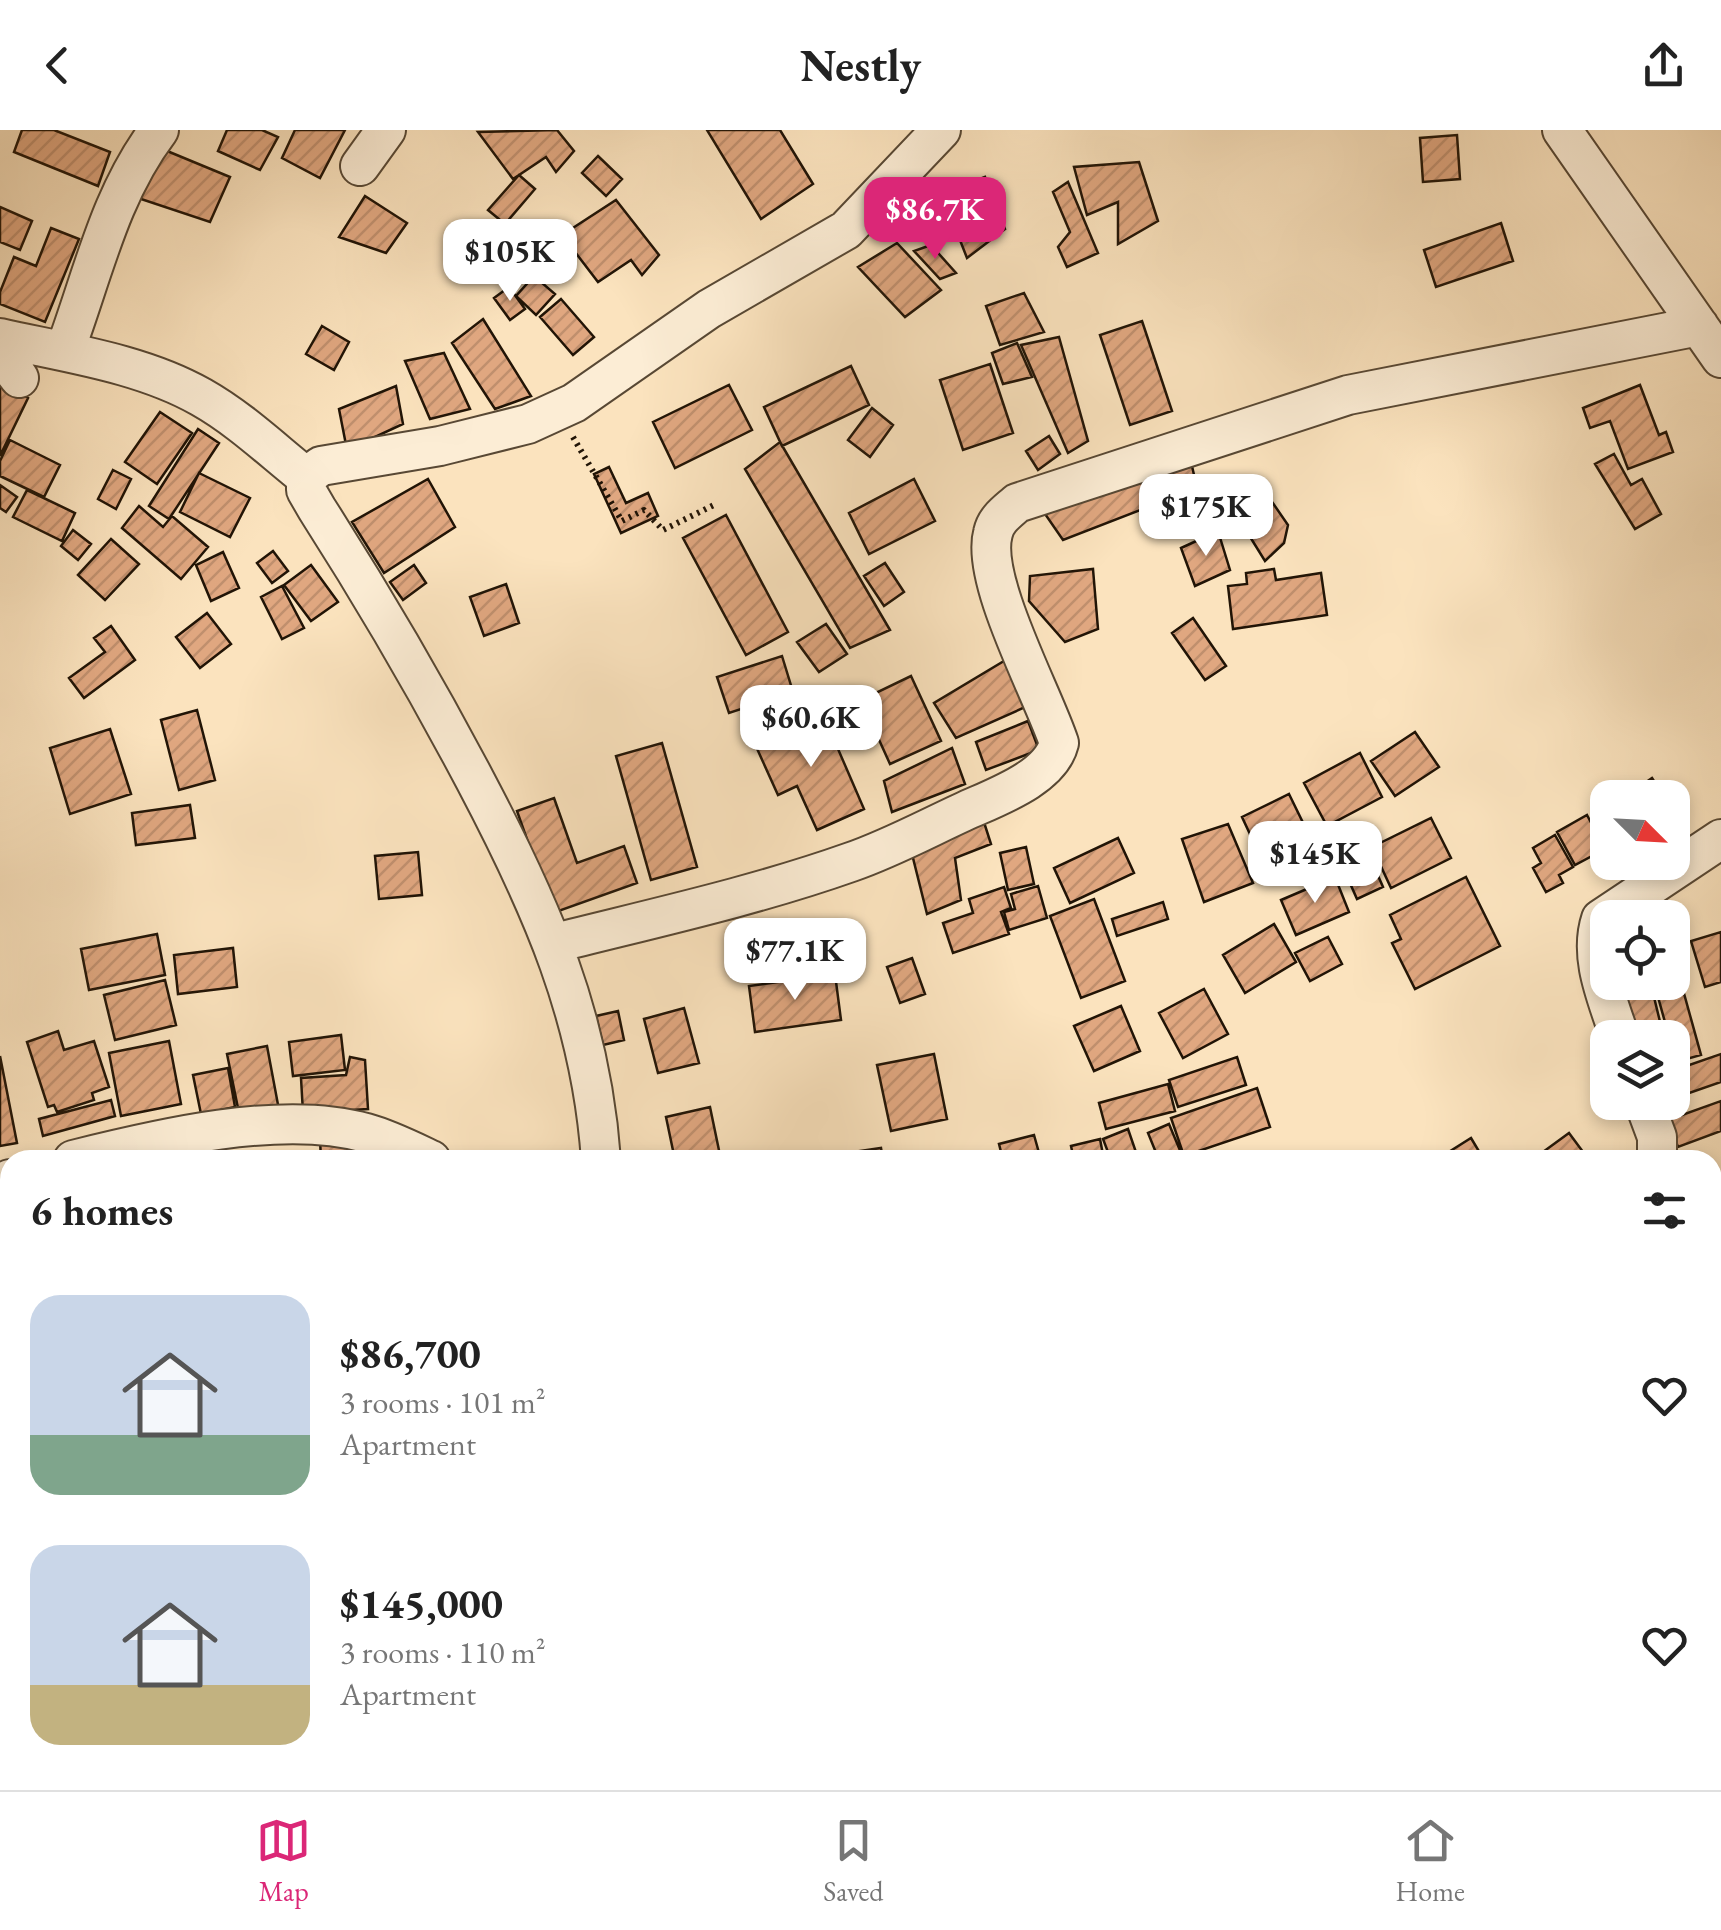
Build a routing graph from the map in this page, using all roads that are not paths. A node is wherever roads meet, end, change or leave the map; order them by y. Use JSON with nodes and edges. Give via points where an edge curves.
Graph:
{"nodes":[{"id":1,"x":158,"y":130,"type":"edge"},
{"id":2,"x":386,"y":130,"type":"edge"},
{"id":3,"x":941,"y":130,"type":"edge"},
{"id":4,"x":1562,"y":130,"type":"edge"},
{"id":5,"x":360,"y":166,"type":"dead end"},
{"id":6,"x":1699,"y":326,"type":"junction"},
{"id":7,"x":2,"y":339,"type":"edge"},
{"id":8,"x":65,"y":350,"type":"junction"},
{"id":9,"x":1721,"y":358,"type":"edge"},
{"id":10,"x":19,"y":378,"type":"dead end"},
{"id":11,"x":306,"y":478,"type":"junction"},
{"id":12,"x":1721,"y":839,"type":"edge"},
{"id":13,"x":555,"y":943,"type":"junction"},
{"id":14,"x":1615,"y":1020,"type":"edge"},
{"id":15,"x":1651,"y":1120,"type":"edge"},
{"id":16,"x":117,"y":1150,"type":"edge"},
{"id":17,"x":407,"y":1150,"type":"edge"},
{"id":18,"x":601,"y":1150,"type":"edge"},
{"id":19,"x":1657,"y":1150,"type":"edge"}],
"edges":[{"from":1,"to":8,"type":"street","via":[[102,234]]},
{"from":2,"to":5,"type":"street"},
{"from":3,"to":11,"type":"street","via":[[846,230],[709,309],[557,410],[440,446],[321,466]]},
{"from":4,"to":6,"type":"street"},
{"from":6,"to":9,"type":"street"},
{"from":6,"to":13,"type":"street","via":[[1348,395],[1017,504],[997,520],[991,554],[1012,628],[1059,743],[1044,768],[854,861]]},
{"from":7,"to":8,"type":"street"},
{"from":7,"to":10,"type":"street"},
{"from":8,"to":11,"type":"street","via":[[197,394]]},
{"from":11,"to":13,"type":"street","via":[[306,490],[424,682]]},
{"from":12,"to":14,"type":"street","via":[[1601,919],[1597,958]]},
{"from":13,"to":18,"type":"street","via":[[594,1075]]},
{"from":15,"to":19,"type":"street"},
{"from":16,"to":17,"type":"street","via":[[288,1123],[366,1133]]}]}
